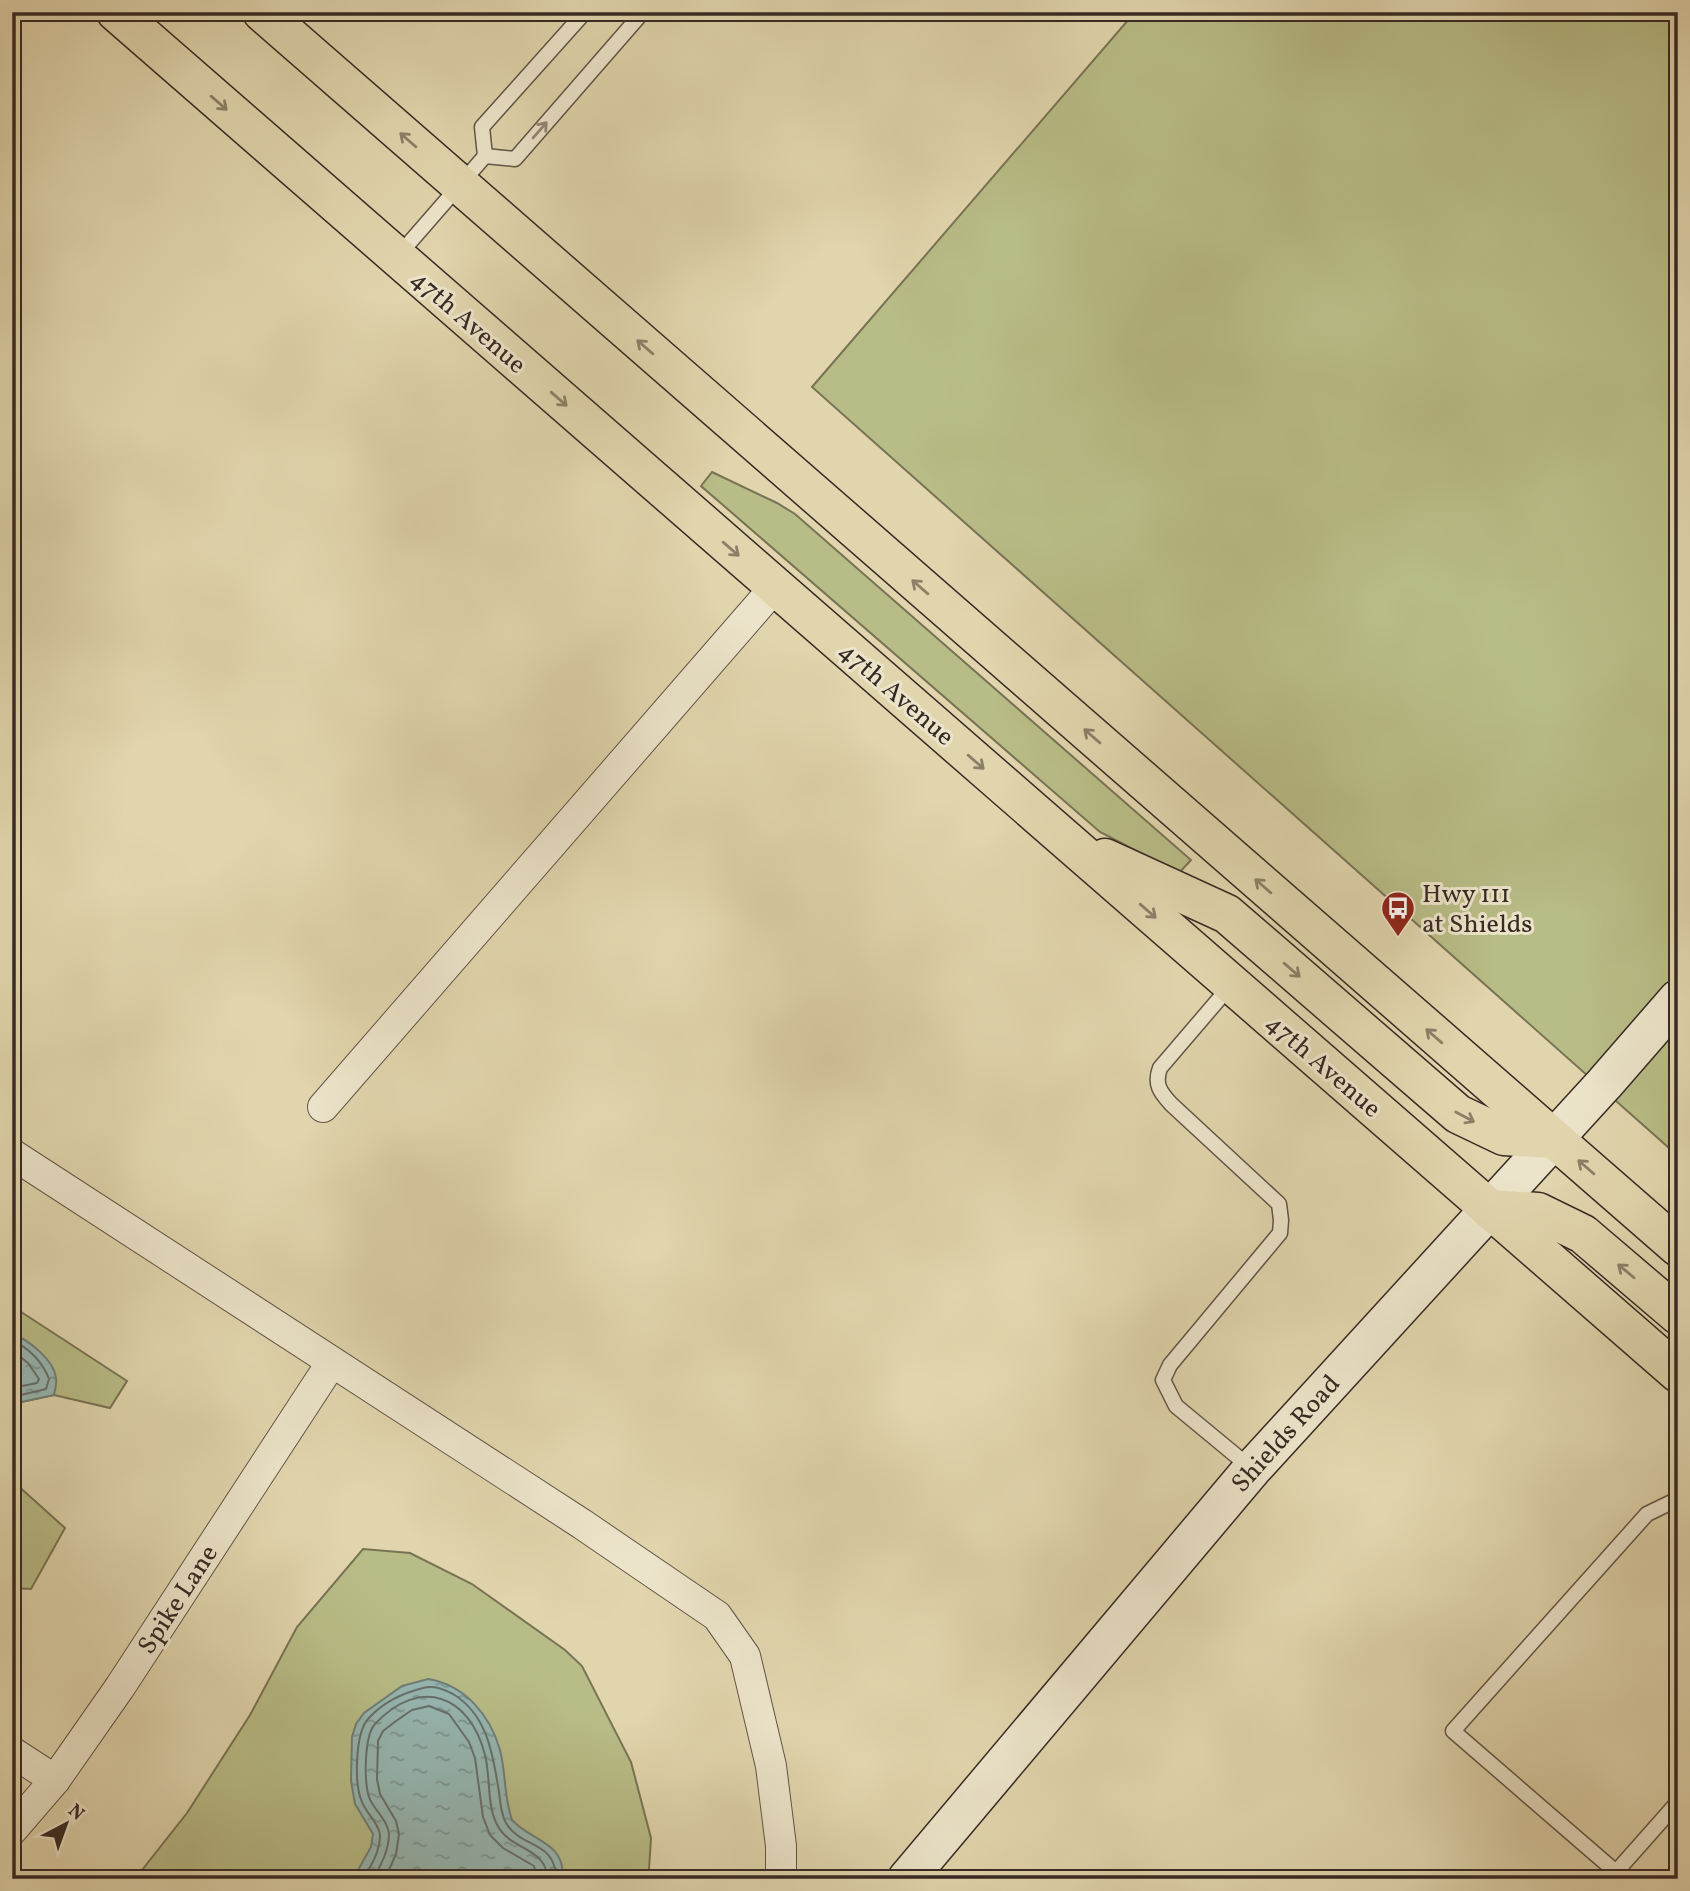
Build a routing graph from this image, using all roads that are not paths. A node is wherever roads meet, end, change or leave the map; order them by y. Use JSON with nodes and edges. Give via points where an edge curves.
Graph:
{"nodes":[{"id":1,"x":116,"y":12,"type":"edge"},
{"id":2,"x":262,"y":12,"type":"edge"},
{"id":3,"x":585,"y":12,"type":"edge"},
{"id":4,"x":643,"y":12,"type":"edge"},
{"id":5,"x":485,"y":156,"type":"junction"},
{"id":6,"x":460,"y":185,"type":"junction"},
{"id":7,"x":397,"y":258,"type":"junction"},
{"id":8,"x":775,"y":587,"type":"junction"},
{"id":9,"x":1065,"y":839,"type":"junction"},
{"id":10,"x":1232,"y":984,"type":"junction"},
{"id":11,"x":1678,"y":999,"type":"edge"},
{"id":12,"x":323,"y":1107,"type":"dead end"},
{"id":13,"x":1553,"y":1139,"type":"junction"},
{"id":14,"x":12,"y":1154,"type":"edge"},
{"id":15,"x":1489,"y":1209,"type":"junction"},
{"id":16,"x":1678,"y":1247,"type":"edge"},
{"id":17,"x":1678,"y":1315,"type":"edge"},
{"id":18,"x":332,"y":1362,"type":"junction"},
{"id":19,"x":1678,"y":1373,"type":"edge"},
{"id":20,"x":1251,"y":1469,"type":"junction"},
{"id":21,"x":1678,"y":1499,"type":"edge"},
{"id":22,"x":12,"y":1752,"type":"edge"},
{"id":23,"x":55,"y":1780,"type":"junction"},
{"id":24,"x":1678,"y":1802,"type":"edge"},
{"id":25,"x":12,"y":1830,"type":"edge"},
{"id":26,"x":781,"y":1879,"type":"edge"},
{"id":27,"x":907,"y":1879,"type":"edge"}],
"edges":[{"from":1,"to":7,"type":"main road","name":"47th Avenue","one_way":true},
{"from":6,"to":2,"type":"main road","one_way":true},
{"from":3,"to":5,"type":"lane","via":[[482,127]]},
{"from":5,"to":4,"type":"lane","one_way":true,"via":[[515,159]]},
{"from":5,"to":6,"type":"lane"},
{"from":6,"to":7,"type":"lane"},
{"from":13,"to":6,"type":"main road","one_way":true},
{"from":7,"to":8,"type":"main road","name":"47th Avenue","one_way":true},
{"from":8,"to":9,"type":"main road","name":"47th Avenue","one_way":true},
{"from":8,"to":12,"type":"street"},
{"from":9,"to":10,"type":"main road","name":"47th Avenue","one_way":true},
{"from":9,"to":13,"type":"main road","one_way":true,"via":[[1227,914],[1458,1114],[1504,1136]]},
{"from":10,"to":15,"type":"main road","name":"47th Avenue"},
{"from":10,"to":20,"type":"lane","via":[[1160,1068],[1159,1091],[1279,1204],[1280,1233],[1170,1365],[1163,1380],[1176,1406]]},
{"from":11,"to":13,"type":"street","name":"Shields Road"},
{"from":13,"to":15,"type":"street","name":"Shields Road"},
{"from":16,"to":13,"type":"main road","one_way":true},
{"from":14,"to":18,"type":"street"},
{"from":17,"to":15,"type":"main road","one_way":true,"via":[[1583,1234],[1538,1212]]},
{"from":15,"to":19,"type":"main road","name":"47th Avenue"},
{"from":15,"to":20,"type":"street","name":"Shields Road"},
{"from":18,"to":23,"type":"street","name":"Spike Lane"},
{"from":18,"to":26,"type":"street","via":[[717,1616],[745,1656],[771,1766]]},
{"from":20,"to":27,"type":"street","name":"Shields Road"},
{"from":21,"to":24,"type":"lane","via":[[1647,1514],[1453,1731],[1616,1872]]},
{"from":22,"to":23,"type":"street"},
{"from":23,"to":25,"type":"street","name":"Spike Lane"}]}
